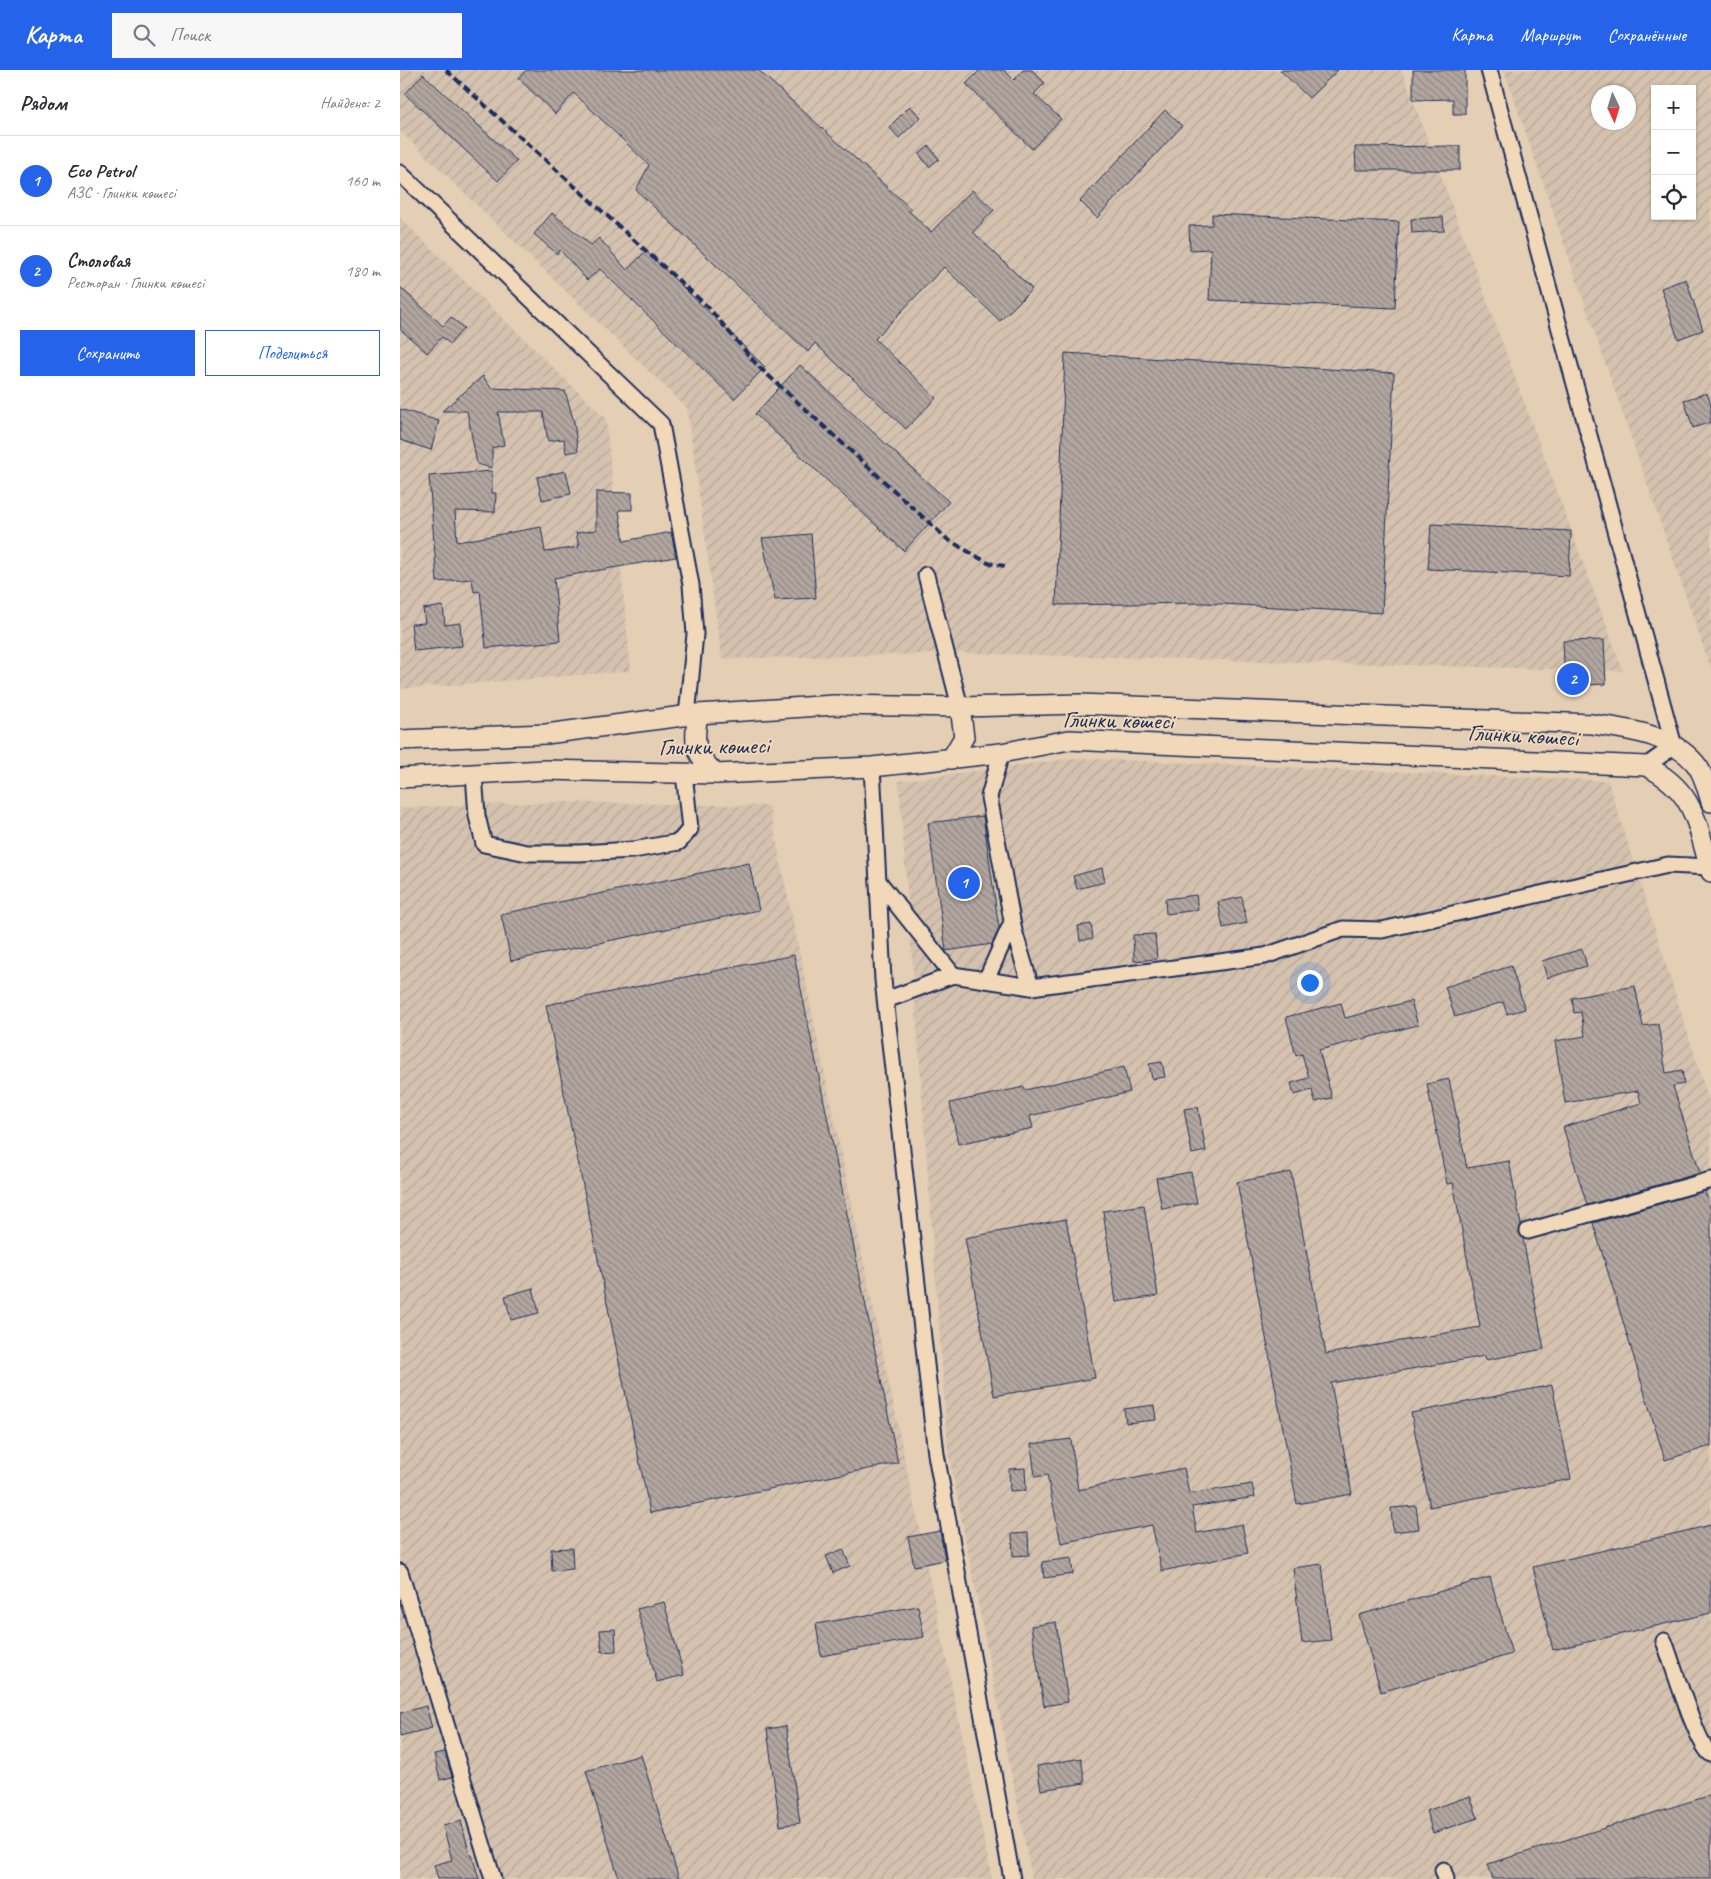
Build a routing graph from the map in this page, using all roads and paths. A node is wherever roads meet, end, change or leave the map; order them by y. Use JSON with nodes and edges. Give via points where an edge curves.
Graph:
{"nodes":[{"id":1,"x":1488,"y":70,"type":"edge"},
{"id":2,"x":400,"y":173,"type":"edge"},
{"id":3,"x":926,"y":575,"type":"dead end"},
{"id":4,"x":960,"y":707,"type":"junction"},
{"id":5,"x":693,"y":715,"type":"junction"},
{"id":6,"x":400,"y":740,"type":"edge"},
{"id":7,"x":1674,"y":746,"type":"junction"},
{"id":8,"x":1001,"y":753,"type":"junction"},
{"id":9,"x":951,"y":759,"type":"junction"},
{"id":10,"x":1646,"y":766,"type":"junction"},
{"id":11,"x":872,"y":767,"type":"junction"},
{"id":12,"x":684,"y":773,"type":"junction"},
{"id":13,"x":474,"y":774,"type":"junction"},
{"id":14,"x":716,"y":774,"type":"junction"},
{"id":15,"x":400,"y":778,"type":"edge"},
{"id":16,"x":1711,"y":802,"type":"edge"},
{"id":17,"x":1710,"y":870,"type":"edge"},
{"id":18,"x":878,"y":881,"type":"junction"},
{"id":19,"x":1012,"y":922,"type":"junction"},
{"id":20,"x":953,"y":975,"type":"junction"},
{"id":21,"x":986,"y":980,"type":"junction"},
{"id":22,"x":1031,"y":986,"type":"junction"},
{"id":23,"x":886,"y":1000,"type":"junction"},
{"id":24,"x":1711,"y":1180,"type":"edge"},
{"id":25,"x":1528,"y":1231,"type":"dead end"},
{"id":26,"x":400,"y":1572,"type":"edge"},
{"id":27,"x":1664,"y":1640,"type":"dead end"},
{"id":28,"x":1711,"y":1754,"type":"edge"},
{"id":29,"x":493,"y":1879,"type":"edge"},
{"id":30,"x":1012,"y":1879,"type":"edge"}],
"edges":[{"from":1,"to":7,"type":"street"},
{"from":2,"to":5,"type":"street","via":[[661,424],[691,585],[695,634]]},
{"from":3,"to":4,"type":"street"},
{"from":4,"to":5,"type":"main road","name":"Глинки көшесі","via":[[834,705]]},
{"from":4,"to":7,"type":"main road","name":"Глинки көшесі","via":[[1080,704],[1592,724],[1645,733]]},
{"from":4,"to":9,"type":"main road","via":[[964,737]]},
{"from":5,"to":6,"type":"main road","name":"Глинки көшесі","via":[[546,734]]},
{"from":5,"to":14,"type":"main road","via":[[696,747],[703,762]]},
{"from":7,"to":10,"type":"street"},
{"from":7,"to":16,"type":"main road","name":"Глинки көшесі","via":[[1696,763]]},
{"from":8,"to":9,"type":"main road","name":"Глинки көшесі"},
{"from":8,"to":10,"type":"main road","name":"Глинки көшесі","via":[[1069,740]]},
{"from":8,"to":19,"type":"street","via":[[989,798]]},
{"from":9,"to":11,"type":"main road","name":"Глинки көшесі"},
{"from":10,"to":17,"type":"main road","name":"Глинки көшесі","via":[[1668,779],[1692,807]]},
{"from":11,"to":14,"type":"main road","name":"Глинки көшесі"},
{"from":11,"to":18,"type":"street"},
{"from":12,"to":13,"type":"main road","name":"Глинки көшесі","via":[[545,770]]},
{"from":12,"to":13,"type":"street","via":[[690,829],[679,842],[633,850],[527,854],[484,844],[477,816]]},
{"from":12,"to":14,"type":"main road","name":"Глинки көшесі"},
{"from":13,"to":15,"type":"main road","name":"Глинки көшесі"},
{"from":17,"to":22,"type":"street","via":[[1668,865],[1382,930],[1343,929],[1265,956]]},
{"from":18,"to":20,"type":"street"},
{"from":18,"to":23,"type":"street"},
{"from":19,"to":21,"type":"street"},
{"from":19,"to":22,"type":"street"},
{"from":20,"to":21,"type":"street"},
{"from":20,"to":23,"type":"street"},
{"from":21,"to":22,"type":"street"},
{"from":23,"to":30,"type":"street","via":[[936,1454]]},
{"from":24,"to":25,"type":"street"},
{"from":26,"to":29,"type":"street"},
{"from":27,"to":28,"type":"street","via":[[1698,1736]]}]}
